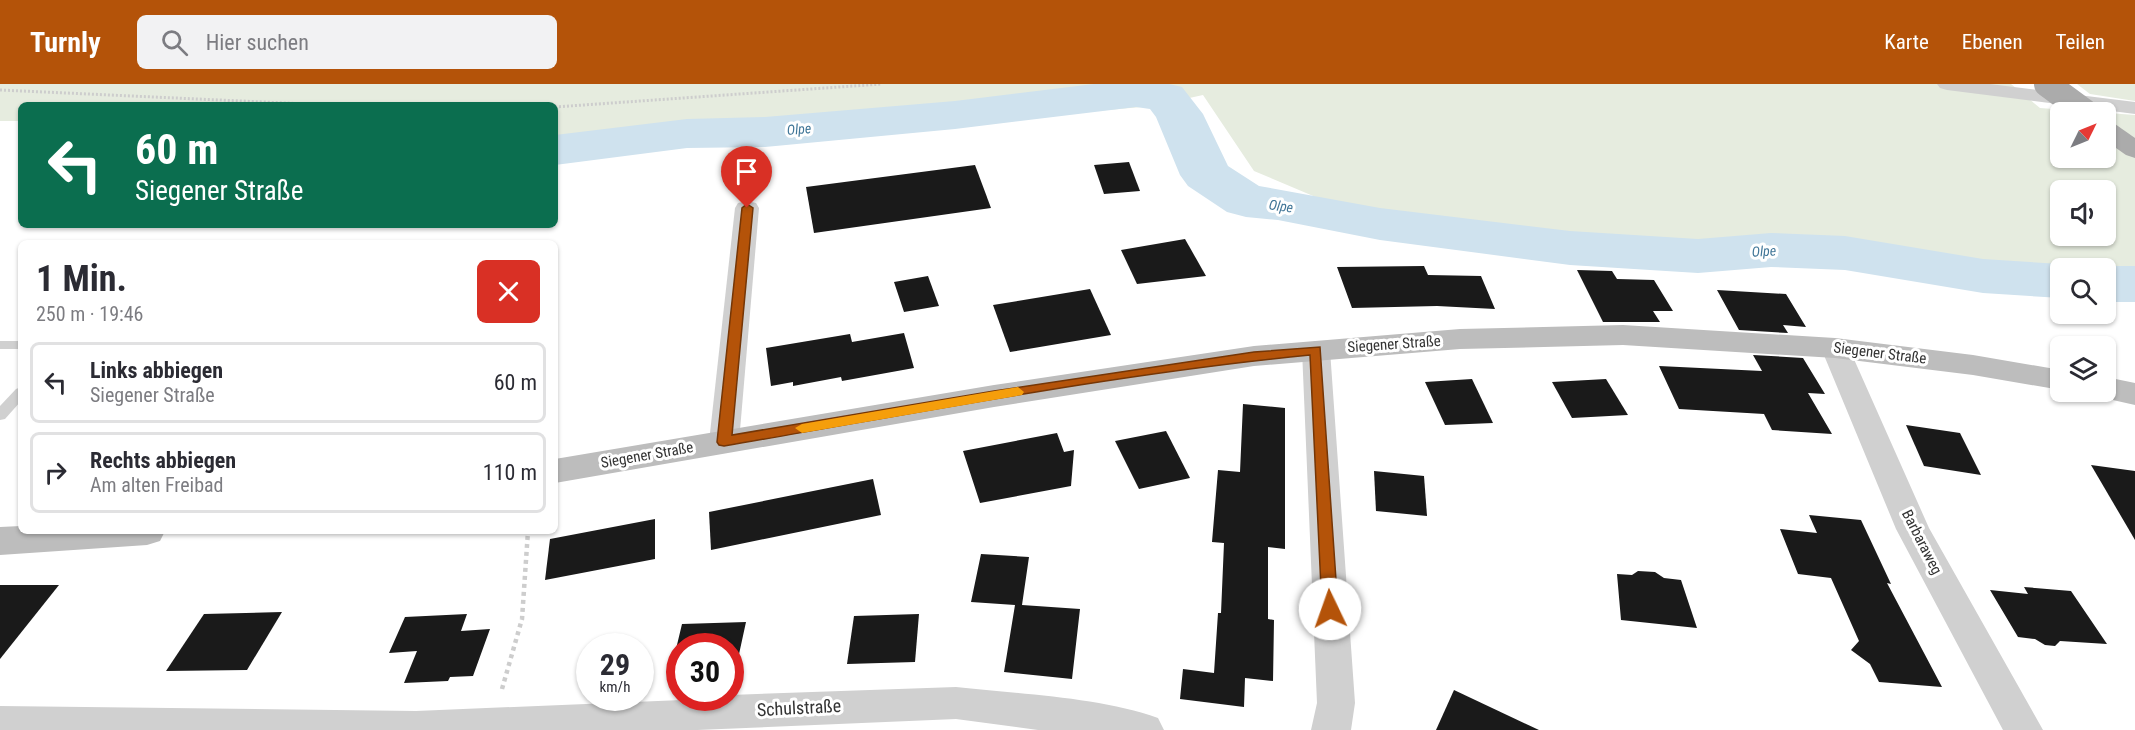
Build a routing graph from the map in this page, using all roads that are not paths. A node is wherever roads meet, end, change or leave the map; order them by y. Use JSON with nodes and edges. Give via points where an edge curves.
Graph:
{"nodes":[{"id":1,"x":1947,"y":84,"type":"edge"},
{"id":2,"x":2047,"y":84,"type":"edge"},
{"id":3,"x":2071,"y":102,"type":"edge"},
{"id":4,"x":2135,"y":108,"type":"edge"},
{"id":5,"x":2116,"y":136,"type":"edge"},
{"id":6,"x":2135,"y":150,"type":"edge"},
{"id":7,"x":747,"y":208,"type":"dead end"},
{"id":8,"x":0,"y":345,"type":"edge"},
{"id":9,"x":18,"y":345,"type":"edge"},
{"id":10,"x":1835,"y":348,"type":"junction"},
{"id":11,"x":1316,"y":350,"type":"junction"},
{"id":12,"x":2050,"y":378,"type":"edge"},
{"id":13,"x":2116,"y":390,"type":"edge"},
{"id":14,"x":2135,"y":394,"type":"edge"},
{"id":15,"x":18,"y":395,"type":"edge"},
{"id":16,"x":0,"y":415,"type":"edge"},
{"id":17,"x":724,"y":442,"type":"junction"},
{"id":18,"x":558,"y":470,"type":"edge"},
{"id":19,"x":103,"y":534,"type":"edge"},
{"id":20,"x":0,"y":541,"type":"edge"},
{"id":21,"x":0,"y":723,"type":"edge"},
{"id":22,"x":1144,"y":730,"type":"edge"},
{"id":23,"x":1331,"y":730,"type":"edge"},
{"id":24,"x":2023,"y":730,"type":"edge"}],
"edges":[{"from":1,"to":4,"type":"street"},
{"from":2,"to":3,"type":"main road","bridge":true},
{"from":5,"to":6,"type":"main road"},
{"from":7,"to":17,"type":"street"},
{"from":8,"to":9,"type":"lane"},
{"from":10,"to":11,"type":"street","name":"Siegener Straße","via":[[1623,335],[1460,339]]},
{"from":10,"to":12,"type":"street","name":"Siegener Straße","via":[[1973,364]]},
{"from":10,"to":24,"type":"street","name":"Barbaraweg","via":[[1913,529]]},
{"from":11,"to":17,"type":"street","name":"Siegener Straße","via":[[994,396]]},
{"from":11,"to":23,"type":"street","via":[[1336,703]]},
{"from":13,"to":14,"type":"street"},
{"from":15,"to":16,"type":"lane"},
{"from":17,"to":18,"type":"street","name":"Siegener Straße"},
{"from":19,"to":20,"type":"street"},
{"from":21,"to":22,"type":"street","name":"Schulstraße","via":[[416,728],[956,703]]}]}
